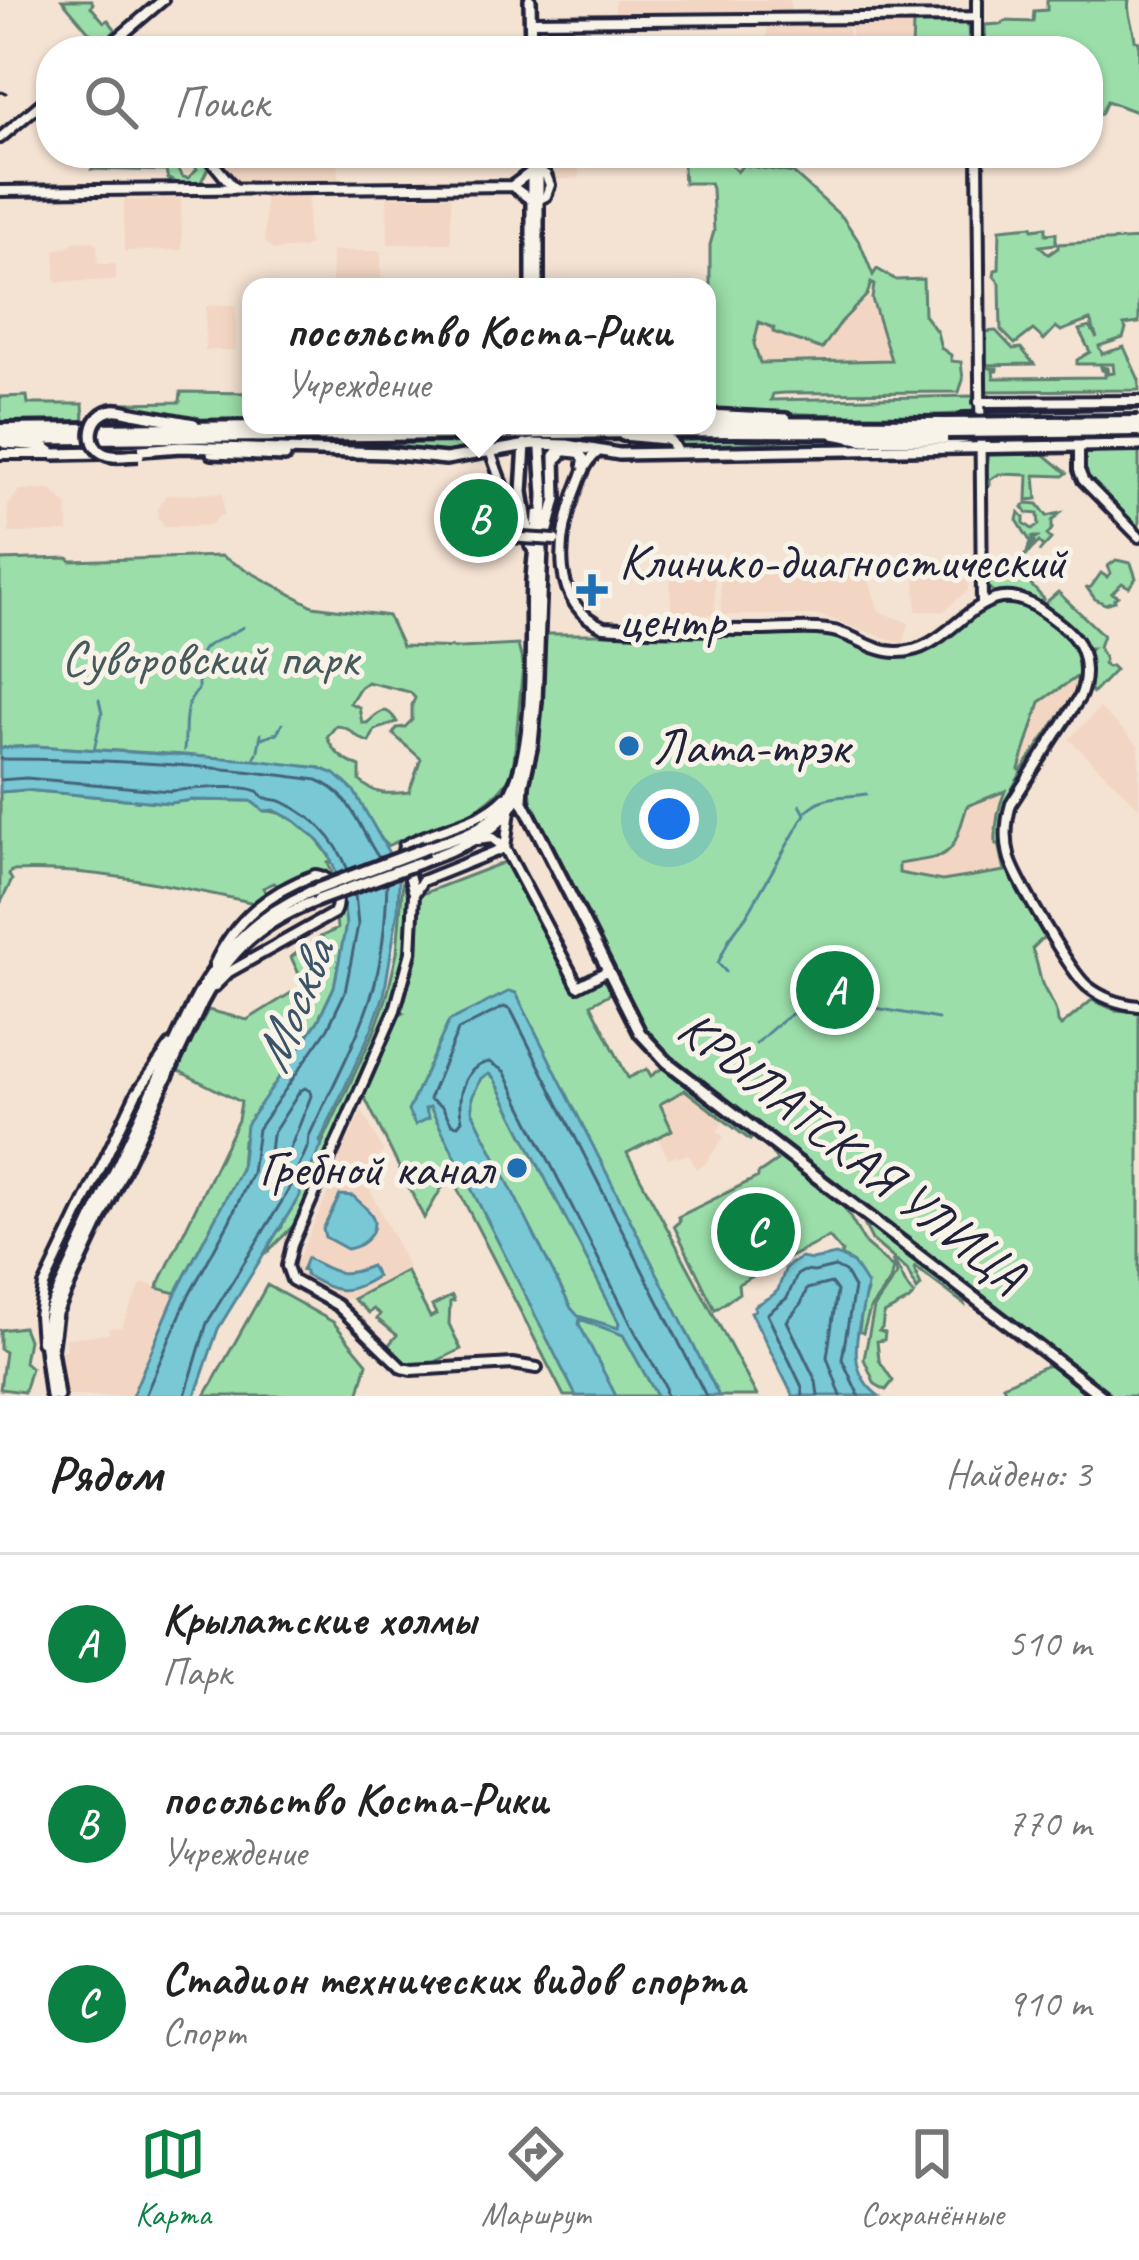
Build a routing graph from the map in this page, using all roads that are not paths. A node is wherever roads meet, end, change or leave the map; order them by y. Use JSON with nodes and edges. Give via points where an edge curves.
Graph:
{"nodes":[{"id":1,"x":163,"y":0,"type":"edge"},
{"id":2,"x":533,"y":0,"type":"edge"},
{"id":3,"x":977,"y":0,"type":"edge"},
{"id":4,"x":977,"y":16,"type":"junction"},
{"id":5,"x":534,"y":21,"type":"junction"},
{"id":6,"x":121,"y":36,"type":"edge"},
{"id":7,"x":534,"y":36,"type":"edge"},
{"id":8,"x":977,"y":36,"type":"edge"},
{"id":9,"x":36,"y":108,"type":"edge"},
{"id":10,"x":0,"y":138,"type":"edge"},
{"id":11,"x":218,"y":168,"type":"edge"},
{"id":12,"x":532,"y":168,"type":"edge"},
{"id":13,"x":978,"y":168,"type":"edge"},
{"id":14,"x":532,"y":171,"type":"junction"},
{"id":15,"x":512,"y":186,"type":"junction"},
{"id":16,"x":234,"y":188,"type":"junction"},
{"id":17,"x":0,"y":190,"type":"edge"},
{"id":18,"x":532,"y":199,"type":"junction"},
{"id":19,"x":535,"y":278,"type":"edge"},
{"id":20,"x":981,"y":389,"type":"junction"},
{"id":21,"x":1139,"y":401,"type":"edge"},
{"id":22,"x":980,"y":402,"type":"junction"},
{"id":23,"x":994,"y":402,"type":"junction"},
{"id":24,"x":716,"y":418,"type":"edge"},
{"id":25,"x":980,"y":418,"type":"junction"},
{"id":26,"x":716,"y":419,"type":"edge"},
{"id":27,"x":966,"y":419,"type":"junction"},
{"id":28,"x":1139,"y":422,"type":"edge"},
{"id":29,"x":211,"y":427,"type":"junction"},
{"id":30,"x":242,"y":427,"type":"edge"},
{"id":31,"x":947,"y":428,"type":"junction"},
{"id":32,"x":716,"y":432,"type":"edge"},
{"id":33,"x":822,"y":432,"type":"junction"},
{"id":34,"x":368,"y":434,"type":"edge"},
{"id":35,"x":619,"y":434,"type":"edge"},
{"id":36,"x":0,"y":437,"type":"edge"},
{"id":37,"x":567,"y":445,"type":"junction"},
{"id":38,"x":1139,"y":445,"type":"edge"},
{"id":39,"x":1079,"y":446,"type":"junction"},
{"id":40,"x":980,"y":447,"type":"junction"},
{"id":41,"x":533,"y":448,"type":"junction"},
{"id":42,"x":490,"y":451,"type":"junction"},
{"id":43,"x":598,"y":452,"type":"junction"},
{"id":44,"x":676,"y":452,"type":"junction"},
{"id":45,"x":320,"y":453,"type":"junction"},
{"id":46,"x":0,"y":454,"type":"edge"},
{"id":47,"x":54,"y":454,"type":"junction"},
{"id":48,"x":523,"y":463,"type":"junction"},
{"id":49,"x":580,"y":480,"type":"junction"},
{"id":50,"x":556,"y":488,"type":"junction"},
{"id":51,"x":1139,"y":537,"type":"edge"},
{"id":52,"x":559,"y":541,"type":"junction"},
{"id":53,"x":541,"y":559,"type":"junction"},
{"id":54,"x":982,"y":575,"type":"junction"},
{"id":55,"x":532,"y":578,"type":"junction"},
{"id":56,"x":1002,"y":598,"type":"junction"},
{"id":57,"x":982,"y":604,"type":"junction"},
{"id":58,"x":519,"y":782,"type":"junction"},
{"id":59,"x":510,"y":810,"type":"junction"},
{"id":60,"x":528,"y":815,"type":"junction"},
{"id":61,"x":476,"y":840,"type":"junction"},
{"id":62,"x":505,"y":848,"type":"junction"},
{"id":63,"x":413,"y":867,"type":"junction"},
{"id":64,"x":422,"y":881,"type":"junction"},
{"id":65,"x":414,"y":894,"type":"junction"},
{"id":66,"x":314,"y":896,"type":"junction"},
{"id":67,"x":607,"y":971,"type":"junction"},
{"id":68,"x":206,"y":981,"type":"junction"},
{"id":69,"x":202,"y":1002,"type":"junction"},
{"id":70,"x":1139,"y":1006,"type":"edge"},
{"id":71,"x":534,"y":1368,"type":"dead end"},
{"id":72,"x":54,"y":1396,"type":"edge"},
{"id":73,"x":1102,"y":1396,"type":"edge"}],
"edges":[{"from":1,"to":6,"type":"street"},
{"from":2,"to":5,"type":"main road"},
{"from":3,"to":4,"type":"street"},
{"from":4,"to":5,"type":"street"},
{"from":4,"to":8,"type":"street"},
{"from":5,"to":7,"type":"main road"},
{"from":9,"to":10,"type":"street"},
{"from":11,"to":16,"type":"street"},
{"from":12,"to":14,"type":"main road"},
{"from":13,"to":20,"type":"street"},
{"from":14,"to":15,"type":"street"},
{"from":14,"to":18,"type":"main road"},
{"from":14,"to":18,"type":"street","via":[[522,186]]},
{"from":15,"to":16,"type":"street"},
{"from":15,"to":18,"type":"street"},
{"from":16,"to":17,"type":"street"},
{"from":18,"to":19,"type":"main road"},
{"from":20,"to":22,"type":"street"},
{"from":20,"to":23,"type":"street"},
{"from":21,"to":23,"type":"street"},
{"from":22,"to":23,"type":"street"},
{"from":22,"to":25,"type":"street"},
{"from":24,"to":27,"type":"main road"},
{"from":25,"to":27,"type":"main road"},
{"from":25,"to":28,"type":"main road"},
{"from":25,"to":40,"type":"street"},
{"from":26,"to":31,"type":"main road"},
{"from":27,"to":33,"type":"main road","via":[[972,430],[964,439]]},
{"from":28,"to":31,"type":"main road","bridge":true},
{"from":29,"to":30,"type":"main road"},
{"from":29,"to":36,"type":"main road"},
{"from":29,"to":45,"type":"main road","bridge":true,"via":[[110,410],[96,419],[92,438],[114,456]]},
{"from":31,"to":33,"type":"main road"},
{"from":32,"to":33,"type":"main road"},
{"from":34,"to":36,"type":"main road"},
{"from":35,"to":44,"type":"main road","via":[[665,439]]},
{"from":36,"to":47,"type":"main road"},
{"from":37,"to":41,"type":"main road"},
{"from":37,"to":43,"type":"main road"},
{"from":37,"to":50,"type":"main road","via":[[555,456]]},
{"from":38,"to":39,"type":"main road"},
{"from":39,"to":40,"type":"main road"},
{"from":39,"to":51,"type":"street","via":[[1083,479]]},
{"from":40,"to":44,"type":"main road"},
{"from":40,"to":54,"type":"street"},
{"from":41,"to":42,"type":"main road"},
{"from":41,"to":48,"type":"main road"},
{"from":41,"to":53,"type":"main road","name":"КРЫЛАТСКАЯ УЛИЦА","via":[[544,495]]},
{"from":41,"to":55,"type":"main road","name":"КРЫЛАТСКАЯ УЛИЦА"},
{"from":42,"to":45,"type":"main road","via":[[446,459]]},
{"from":42,"to":48,"type":"main road","via":[[519,454]]},
{"from":42,"to":52,"type":"street","bridge":true,"via":[[518,537]]},
{"from":43,"to":44,"type":"main road"},
{"from":43,"to":49,"type":"street"},
{"from":45,"to":47,"type":"main road","via":[[182,446]]},
{"from":46,"to":47,"type":"street"},
{"from":48,"to":55,"type":"main road"},
{"from":49,"to":50,"type":"street","via":[[583,455],[564,451]]},
{"from":49,"to":52,"type":"street"},
{"from":50,"to":53,"type":"main road"},
{"from":52,"to":57,"type":"street","via":[[572,602],[604,627],[821,629],[908,652]]},
{"from":53,"to":58,"type":"main road","name":"КРЫЛАТСКАЯ УЛИЦА","via":[[532,744]]},
{"from":54,"to":56,"type":"street"},
{"from":54,"to":57,"type":"street"},
{"from":55,"to":58,"type":"main road","name":"КРЫЛАТСКАЯ УЛИЦА"},
{"from":56,"to":57,"type":"street"},
{"from":56,"to":70,"type":"street","via":[[1027,602],[1067,630],[1085,672],[1080,697],[1011,804],[1010,858],[1080,980]]},
{"from":58,"to":59,"type":"main road"},
{"from":58,"to":60,"type":"main road","name":"КРЫЛАТСКАЯ УЛИЦА"},
{"from":58,"to":63,"type":"street","via":[[493,808],[408,843],[403,851]]},
{"from":58,"to":66,"type":"main road","bridge":true,"via":[[486,824]]},
{"from":59,"to":60,"type":"main road"},
{"from":59,"to":61,"type":"main road"},
{"from":59,"to":62,"type":"street"},
{"from":60,"to":67,"type":"main road","name":"КРЫЛАТСКАЯ УЛИЦА"},
{"from":61,"to":62,"type":"street","via":[[492,838]]},
{"from":61,"to":63,"type":"main road"},
{"from":62,"to":64,"type":"street"},
{"from":62,"to":67,"type":"street","via":[[578,986]]},
{"from":63,"to":64,"type":"street"},
{"from":63,"to":65,"type":"street"},
{"from":63,"to":66,"type":"main road","bridge":true},
{"from":64,"to":65,"type":"street"},
{"from":65,"to":71,"type":"street","via":[[397,1007],[292,1245],[288,1274],[337,1305],[402,1368]]},
{"from":66,"to":68,"type":"main road","via":[[280,907],[241,936]]},
{"from":66,"to":69,"type":"main road","via":[[249,938]]},
{"from":67,"to":73,"type":"main road","name":"КРЫЛАТСКАЯ УЛИЦА","via":[[640,1033],[667,1062]]},
{"from":68,"to":69,"type":"street","via":[[254,908],[315,874],[329,880],[334,914],[229,972]]},
{"from":68,"to":72,"type":"main road","via":[[56,1295],[44,1334]]},
{"from":69,"to":72,"type":"main road","via":[[56,1313]]}]}
